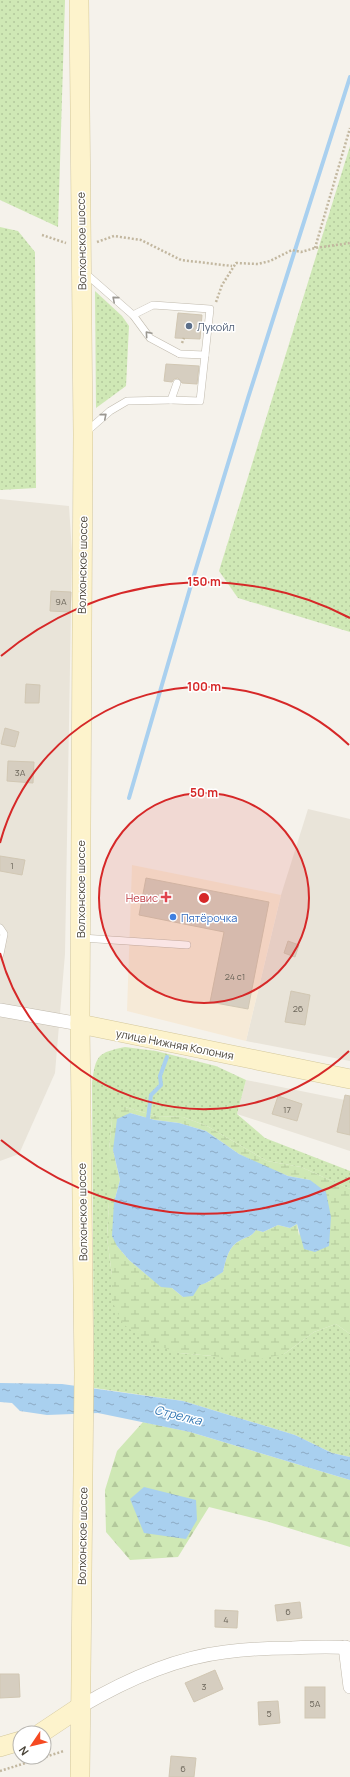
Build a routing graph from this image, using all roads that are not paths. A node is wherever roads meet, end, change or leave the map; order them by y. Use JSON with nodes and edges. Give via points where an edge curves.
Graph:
{"nodes":[{"id":1,"x":80,"y":0,"type":"edge"},
{"id":2,"x":82,"y":270,"type":"junction"},
{"id":3,"x":133,"y":315,"type":"junction"},
{"id":4,"x":205,"y":355,"type":"junction"},
{"id":5,"x":177,"y":383,"type":"dead end"},
{"id":6,"x":171,"y":400,"type":"junction"},
{"id":7,"x":83,"y":434,"type":"junction"},
{"id":8,"x":0,"y":928,"type":"edge"},
{"id":9,"x":80,"y":938,"type":"junction"},
{"id":10,"x":187,"y":945,"type":"dead end"},
{"id":11,"x":0,"y":954,"type":"edge"},
{"id":12,"x":0,"y":1010,"type":"edge"},
{"id":13,"x":80,"y":1024,"type":"junction"},
{"id":14,"x":350,"y":1079,"type":"edge"},
{"id":15,"x":347,"y":1648,"type":"edge"},
{"id":16,"x":350,"y":1687,"type":"edge"},
{"id":17,"x":80,"y":1707,"type":"junction"},
{"id":18,"x":52,"y":1726,"type":"edge"},
{"id":19,"x":12,"y":1743,"type":"edge"},
{"id":20,"x":0,"y":1747,"type":"edge"},
{"id":21,"x":80,"y":1777,"type":"edge"}],
"edges":[{"from":1,"to":2,"type":"main road","name":"Волхонское шоссе"},
{"from":3,"to":2,"type":"lane","one_way":true},
{"from":2,"to":7,"type":"main road","name":"Волхонское шоссе"},
{"from":4,"to":3,"type":"lane","one_way":true,"via":[[179,353],[150,338]]},
{"from":3,"to":4,"type":"lane","via":[[153,305],[210,309]]},
{"from":4,"to":6,"type":"lane","via":[[200,401]]},
{"from":5,"to":6,"type":"lane"},
{"from":7,"to":6,"type":"lane","one_way":true,"via":[[110,411],[127,401]]},
{"from":7,"to":9,"type":"main road","name":"Волхонское шоссе"},
{"from":8,"to":11,"type":"lane","via":[[4,934]]},
{"from":9,"to":10,"type":"lane"},
{"from":9,"to":13,"type":"main road","name":"Волхонское шоссе"},
{"from":12,"to":13,"type":"street","name":"улица Нижняя Колония"},
{"from":13,"to":14,"type":"main road","name":"улица Нижняя Колония"},
{"from":13,"to":17,"type":"main road","name":"Волхонское шоссе","via":[[84,1373]]},
{"from":15,"to":16,"type":"street"},
{"from":15,"to":17,"type":"street","via":[[261,1648],[191,1659],[157,1669]]},
{"from":17,"to":18,"type":"main road"},
{"from":17,"to":21,"type":"main road","name":"Волхонское шоссе"},
{"from":19,"to":20,"type":"main road"}]}
